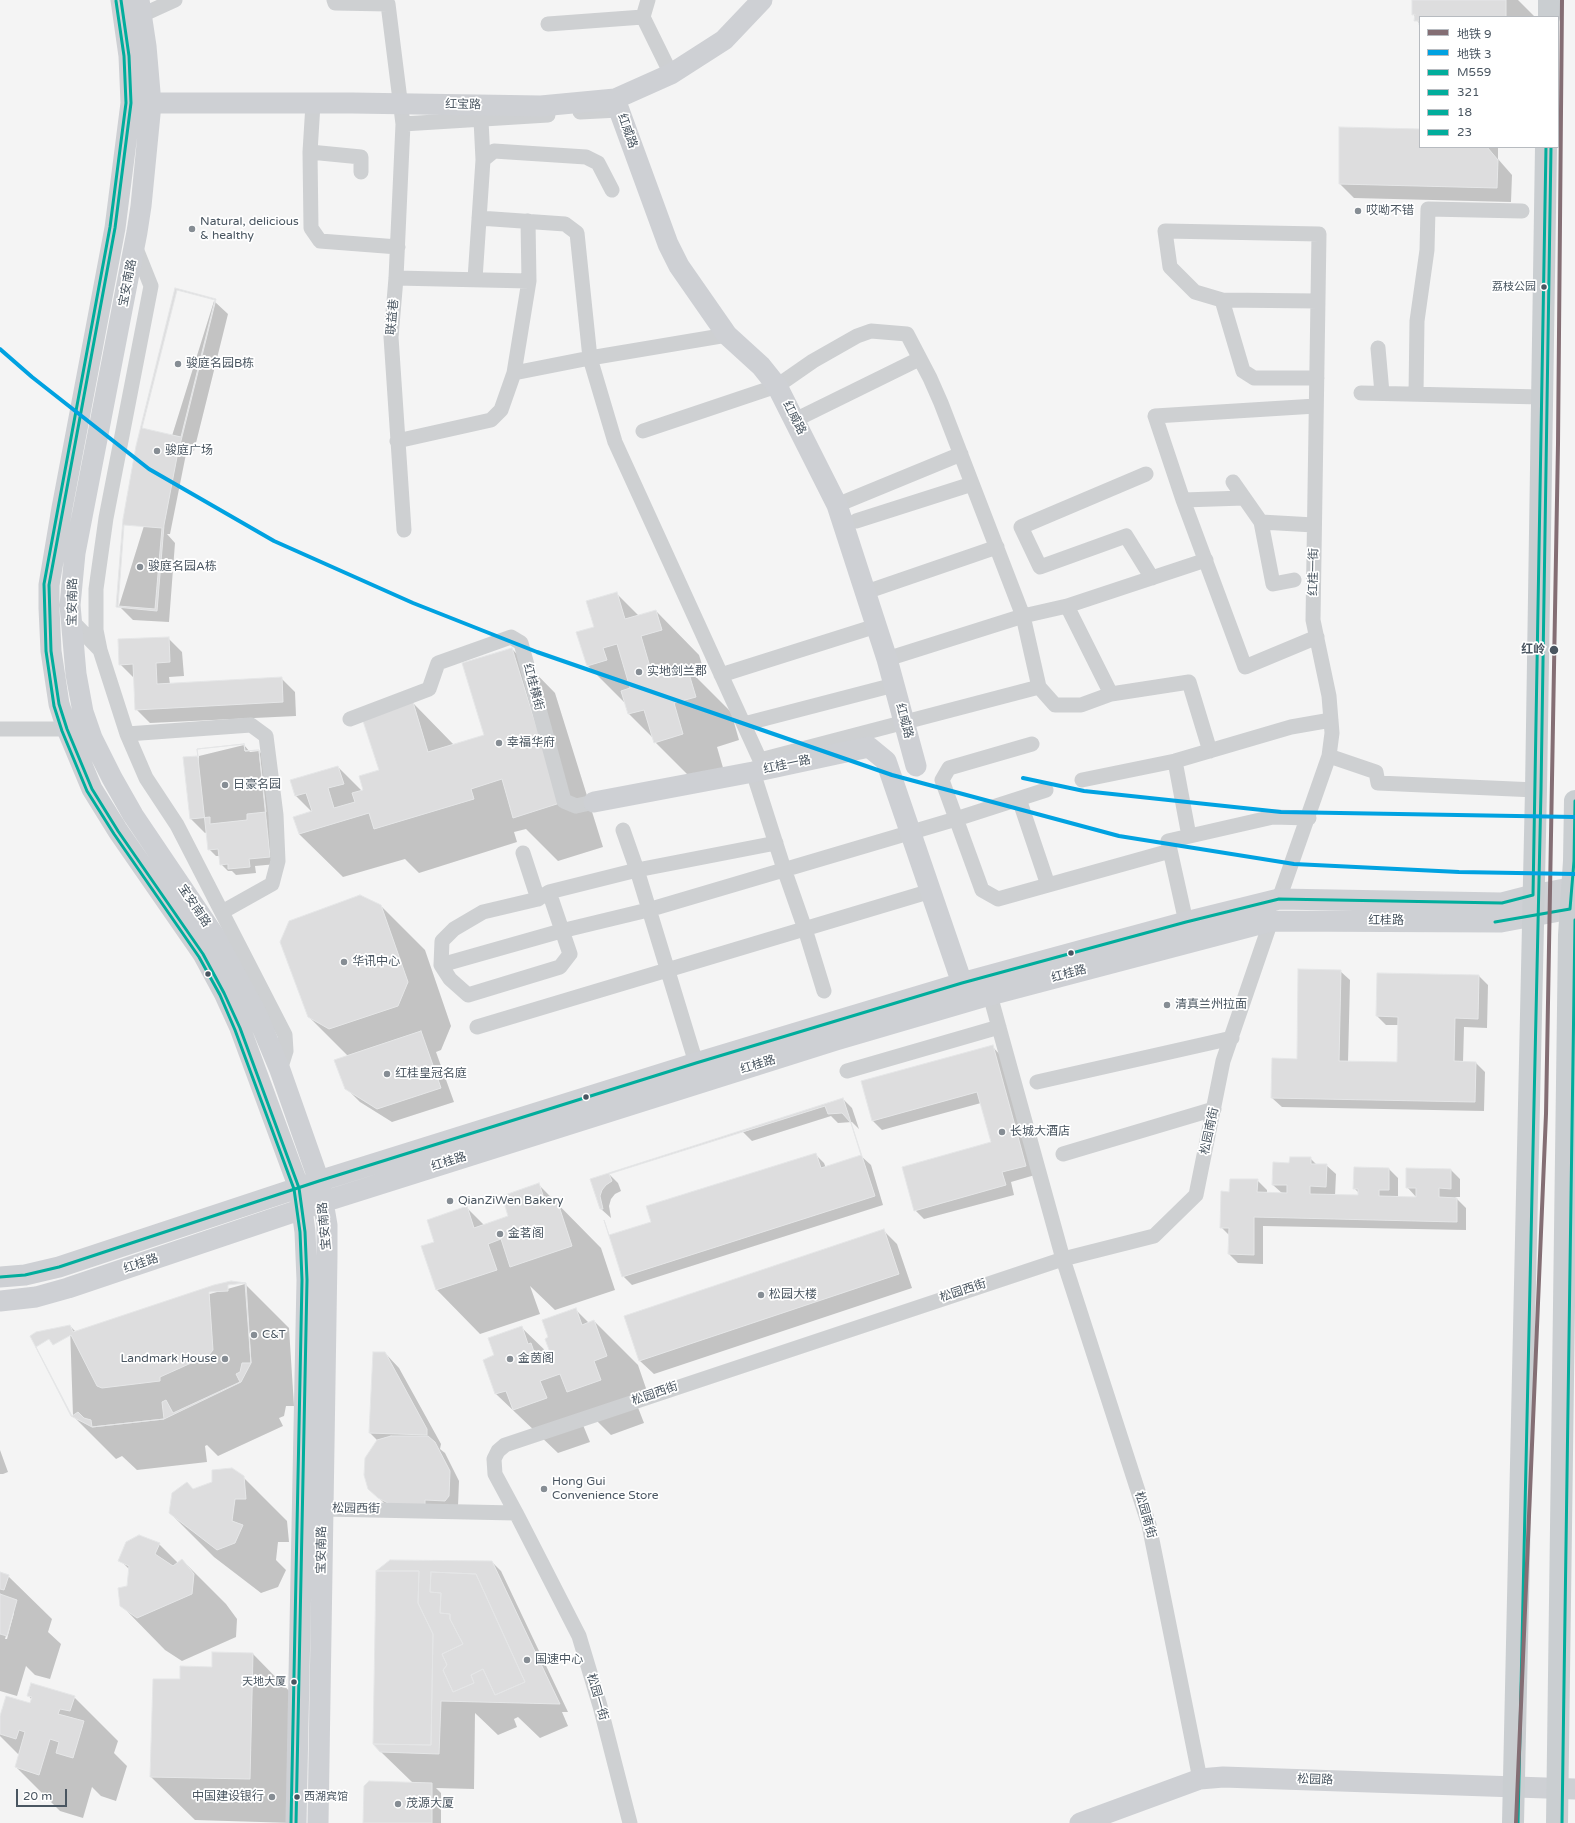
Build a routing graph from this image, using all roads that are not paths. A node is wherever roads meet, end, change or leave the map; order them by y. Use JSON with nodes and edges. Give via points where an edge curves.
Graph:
{"nodes":[{"id":1,"x":121,"y":0,"type":"edge"},
{"id":2,"x":175,"y":0,"type":"edge"},
{"id":3,"x":334,"y":0,"type":"edge"},
{"id":4,"x":648,"y":0,"type":"edge"},
{"id":5,"x":762,"y":0,"type":"edge"},
{"id":6,"x":1549,"y":0,"type":"edge"},
{"id":7,"x":140,"y":8,"type":"edge"},
{"id":8,"x":1549,"y":16,"type":"edge"},
{"id":9,"x":643,"y":17,"type":"junction"},
{"id":10,"x":548,"y":24,"type":"dead end"},
{"id":11,"x":671,"y":74,"type":"junction"},
{"id":12,"x":141,"y":104,"type":"junction"},
{"id":13,"x":313,"y":104,"type":"junction"},
{"id":14,"x":617,"y":104,"type":"junction"},
{"id":15,"x":402,"y":114,"type":"junction"},
{"id":16,"x":481,"y":120,"type":"junction"},
{"id":17,"x":1546,"y":148,"type":"edge"},
{"id":18,"x":310,"y":152,"type":"junction"},
{"id":19,"x":483,"y":160,"type":"junction"},
{"id":20,"x":361,"y":172,"type":"dead end"},
{"id":21,"x":612,"y":190,"type":"dead end"},
{"id":22,"x":1522,"y":211,"type":"dead end"},
{"id":23,"x":479,"y":218,"type":"junction"},
{"id":24,"x":528,"y":222,"type":"junction"},
{"id":25,"x":135,"y":246,"type":"junction"},
{"id":26,"x":398,"y":247,"type":"junction"},
{"id":27,"x":396,"y":278,"type":"junction"},
{"id":28,"x":475,"y":279,"type":"junction"},
{"id":29,"x":529,"y":281,"type":"junction"},
{"id":30,"x":1222,"y":300,"type":"junction"},
{"id":31,"x":1318,"y":302,"type":"junction"},
{"id":32,"x":727,"y":335,"type":"junction"},
{"id":33,"x":1378,"y":348,"type":"dead end"},
{"id":34,"x":590,"y":358,"type":"junction"},
{"id":35,"x":920,"y":359,"type":"junction"},
{"id":36,"x":514,"y":372,"type":"junction"},
{"id":37,"x":1316,"y":378,"type":"junction"},
{"id":38,"x":777,"y":386,"type":"junction"},
{"id":39,"x":1361,"y":393,"type":"dead end"},
{"id":40,"x":1382,"y":393,"type":"junction"},
{"id":41,"x":1416,"y":394,"type":"junction"},
{"id":42,"x":1542,"y":397,"type":"junction"},
{"id":43,"x":1316,"y":406,"type":"junction"},
{"id":44,"x":795,"y":420,"type":"junction"},
{"id":45,"x":643,"y":431,"type":"dead end"},
{"id":46,"x":397,"y":441,"type":"junction"},
{"id":47,"x":961,"y":454,"type":"junction"},
{"id":48,"x":1146,"y":474,"type":"dead end"},
{"id":49,"x":1232,"y":482,"type":"dead end"},
{"id":50,"x":972,"y":484,"type":"junction"},
{"id":51,"x":1244,"y":498,"type":"junction"},
{"id":52,"x":1183,"y":500,"type":"junction"},
{"id":53,"x":837,"y":505,"type":"junction"},
{"id":54,"x":856,"y":521,"type":"dead end"},
{"id":55,"x":1261,"y":522,"type":"junction"},
{"id":56,"x":1314,"y":525,"type":"junction"},
{"id":57,"x":404,"y":530,"type":"dead end"},
{"id":58,"x":997,"y":547,"type":"junction"},
{"id":59,"x":1206,"y":560,"type":"junction"},
{"id":60,"x":1152,"y":578,"type":"junction"},
{"id":61,"x":1294,"y":580,"type":"dead end"},
{"id":62,"x":866,"y":592,"type":"junction"},
{"id":63,"x":1067,"y":606,"type":"junction"},
{"id":64,"x":1023,"y":616,"type":"junction"},
{"id":65,"x":71,"y":620,"type":"junction"},
{"id":66,"x":876,"y":626,"type":"junction"},
{"id":67,"x":1317,"y":637,"type":"junction"},
{"id":68,"x":100,"y":650,"type":"junction"},
{"id":69,"x":887,"y":659,"type":"junction"},
{"id":70,"x":721,"y":675,"type":"junction"},
{"id":71,"x":894,"y":685,"type":"junction"},
{"id":72,"x":1039,"y":687,"type":"junction"},
{"id":73,"x":1111,"y":694,"type":"junction"},
{"id":74,"x":350,"y":719,"type":"dead end"},
{"id":75,"x":1331,"y":720,"type":"junction"},
{"id":76,"x":903,"y":722,"type":"junction"},
{"id":77,"x":744,"y":724,"type":"junction"},
{"id":78,"x":0,"y":729,"type":"edge"},
{"id":79,"x":67,"y":729,"type":"junction"},
{"id":80,"x":127,"y":734,"type":"junction"},
{"id":81,"x":1032,"y":744,"type":"dead end"},
{"id":82,"x":1210,"y":751,"type":"junction"},
{"id":83,"x":1329,"y":756,"type":"junction"},
{"id":84,"x":1175,"y":761,"type":"junction"},
{"id":85,"x":916,"y":766,"type":"dead end"},
{"id":86,"x":753,"y":772,"type":"junction"},
{"id":87,"x":1082,"y":780,"type":"dead end"},
{"id":88,"x":1046,"y":790,"type":"dead end"},
{"id":89,"x":1536,"y":790,"type":"junction"},
{"id":90,"x":1019,"y":798,"type":"junction"},
{"id":91,"x":1575,"y":801,"type":"edge"},
{"id":92,"x":594,"y":802,"type":"joint"},
{"id":93,"x":1309,"y":818,"type":"junction"},
{"id":94,"x":956,"y":819,"type":"junction"},
{"id":95,"x":623,"y":830,"type":"dead end"},
{"id":96,"x":910,"y":831,"type":"junction"},
{"id":97,"x":1189,"y":836,"type":"junction"},
{"id":98,"x":776,"y":843,"type":"junction"},
{"id":99,"x":1170,"y":851,"type":"junction"},
{"id":100,"x":523,"y":853,"type":"dead end"},
{"id":101,"x":784,"y":869,"type":"junction"},
{"id":102,"x":637,"y":870,"type":"junction"},
{"id":103,"x":1048,"y":885,"type":"junction"},
{"id":104,"x":930,"y":892,"type":"junction"},
{"id":105,"x":544,"y":895,"type":"junction"},
{"id":106,"x":1573,"y":898,"type":"edge"},
{"id":107,"x":1279,"y":899,"type":"junction"},
{"id":108,"x":1532,"y":906,"type":"junction"},
{"id":109,"x":648,"y":910,"type":"junction"},
{"id":110,"x":222,"y":912,"type":"junction"},
{"id":111,"x":1270,"y":921,"type":"junction"},
{"id":112,"x":1186,"y":922,"type":"junction"},
{"id":113,"x":805,"y":929,"type":"junction"},
{"id":114,"x":561,"y":931,"type":"junction"},
{"id":115,"x":441,"y":965,"type":"junction"},
{"id":116,"x":667,"y":970,"type":"junction"},
{"id":117,"x":962,"y":983,"type":"junction"},
{"id":118,"x":824,"y":991,"type":"dead end"},
{"id":119,"x":990,"y":995,"type":"junction"},
{"id":120,"x":477,"y":1027,"type":"dead end"},
{"id":121,"x":999,"y":1027,"type":"junction"},
{"id":122,"x":1232,"y":1038,"type":"junction"},
{"id":123,"x":696,"y":1062,"type":"junction"},
{"id":124,"x":280,"y":1070,"type":"junction"},
{"id":125,"x":847,"y":1071,"type":"dead end"},
{"id":126,"x":1037,"y":1082,"type":"dead end"},
{"id":127,"x":1214,"y":1109,"type":"junction"},
{"id":128,"x":1063,"y":1154,"type":"dead end"},
{"id":129,"x":319,"y":1181,"type":"junction"},
{"id":130,"x":299,"y":1188,"type":"junction"},
{"id":131,"x":323,"y":1202,"type":"junction"},
{"id":132,"x":303,"y":1209,"type":"junction"},
{"id":133,"x":1063,"y":1258,"type":"junction"},
{"id":134,"x":0,"y":1277,"type":"edge"},
{"id":135,"x":0,"y":1301,"type":"edge"},
{"id":136,"x":1568,"y":1362,"type":"edge"},
{"id":137,"x":323,"y":1509,"type":"junction"},
{"id":138,"x":516,"y":1513,"type":"junction"},
{"id":139,"x":1200,"y":1779,"type":"junction"},
{"id":140,"x":1514,"y":1788,"type":"junction"},
{"id":141,"x":1566,"y":1789,"type":"edge"},
{"id":142,"x":296,"y":1823,"type":"edge"},
{"id":143,"x":318,"y":1823,"type":"edge"},
{"id":144,"x":630,"y":1823,"type":"edge"},
{"id":145,"x":1080,"y":1823,"type":"edge"},
{"id":146,"x":1513,"y":1823,"type":"edge"},
{"id":147,"x":1557,"y":1823,"type":"edge"}],
"edges":[{"from":1,"to":12,"type":"street","name":"宝安南路","via":[[129,56]]},
{"from":2,"to":7,"type":"street"},
{"from":3,"to":15,"type":"street","name":"联益巷","via":[[335,3],[388,4]]},
{"from":4,"to":9,"type":"street"},
{"from":5,"to":11,"type":"street","name":"红宝路","via":[[724,40]]},
{"from":6,"to":8,"type":"main road"},
{"from":7,"to":12,"type":"street","name":"宝安南路"},
{"from":9,"to":10,"type":"street"},
{"from":9,"to":11,"type":"street"},
{"from":11,"to":14,"type":"street","name":"红宝路"},
{"from":12,"to":13,"type":"street","name":"红宝路"},
{"from":12,"to":25,"type":"street","name":"宝安南路","via":[[141,206]]},
{"from":12,"to":79,"type":"street","name":"宝安南路","via":[[63,500],[50,585],[49,615],[53,671]]},
{"from":13,"to":15,"type":"street","name":"红宝路"},
{"from":13,"to":18,"type":"street"},
{"from":14,"to":15,"type":"street","name":"红宝路"},
{"from":14,"to":16,"type":"street"},
{"from":14,"to":32,"type":"street","name":"红威路","via":[[679,266]]},
{"from":15,"to":16,"type":"street"},
{"from":15,"to":26,"type":"street","name":"联益巷"},
{"from":16,"to":19,"type":"street"},
{"from":17,"to":42,"type":"main road"},
{"from":18,"to":20,"type":"street","via":[[361,157]]},
{"from":18,"to":26,"type":"street","via":[[311,228],[320,241]]},
{"from":19,"to":21,"type":"street","via":[[494,151],[586,157],[598,164]]},
{"from":19,"to":23,"type":"street"},
{"from":22,"to":41,"type":"street","via":[[1428,209],[1427,250],[1417,321]]},
{"from":23,"to":24,"type":"street"},
{"from":23,"to":28,"type":"street"},
{"from":24,"to":29,"type":"street"},
{"from":24,"to":34,"type":"street","via":[[565,224],[577,233]]},
{"from":25,"to":65,"type":"street","name":"宝安南路","via":[[75,553]]},
{"from":25,"to":68,"type":"street","via":[[151,286],[116,463],[96,589],[96,630]]},
{"from":26,"to":27,"type":"street","name":"联益巷"},
{"from":27,"to":28,"type":"street"},
{"from":27,"to":46,"type":"street","name":"联益巷","via":[[391,337]]},
{"from":28,"to":29,"type":"street"},
{"from":29,"to":36,"type":"street"},
{"from":30,"to":31,"type":"street"},
{"from":30,"to":31,"type":"street","name":"红桂一街","via":[[1195,292],[1170,267],[1165,231],[1320,234]]},
{"from":30,"to":37,"type":"street","via":[[1243,371],[1254,378]]},
{"from":31,"to":37,"type":"street","name":"红桂一街"},
{"from":32,"to":34,"type":"street"},
{"from":32,"to":38,"type":"street","name":"红威路","via":[[761,366]]},
{"from":33,"to":40,"type":"street"},
{"from":34,"to":36,"type":"street"},
{"from":34,"to":70,"type":"street","via":[[615,442]]},
{"from":35,"to":38,"type":"street","via":[[907,334],[871,332],[856,336],[819,357]]},
{"from":35,"to":44,"type":"street"},
{"from":35,"to":47,"type":"street"},
{"from":36,"to":46,"type":"street","via":[[501,410],[491,420]]},
{"from":37,"to":43,"type":"street","name":"红桂一街"},
{"from":38,"to":44,"type":"street","name":"红威路"},
{"from":38,"to":45,"type":"street"},
{"from":39,"to":40,"type":"street"},
{"from":40,"to":41,"type":"street"},
{"from":41,"to":42,"type":"street"},
{"from":42,"to":89,"type":"main road"},
{"from":43,"to":52,"type":"street","via":[[1156,416]]},
{"from":43,"to":56,"type":"street","name":"红桂一街"},
{"from":44,"to":53,"type":"street","name":"红威路"},
{"from":46,"to":57,"type":"street","name":"联益巷"},
{"from":47,"to":50,"type":"street"},
{"from":47,"to":53,"type":"street"},
{"from":48,"to":60,"type":"street","via":[[1021,527],[1040,567],[1126,536]]},
{"from":49,"to":51,"type":"street"},
{"from":50,"to":54,"type":"street"},
{"from":50,"to":58,"type":"street"},
{"from":51,"to":52,"type":"street"},
{"from":51,"to":55,"type":"street"},
{"from":52,"to":59,"type":"street"},
{"from":53,"to":62,"type":"street","name":"红威路"},
{"from":55,"to":56,"type":"street"},
{"from":55,"to":61,"type":"street","via":[[1273,584]]},
{"from":56,"to":67,"type":"street","name":"红桂一街","via":[[1313,620]]},
{"from":58,"to":62,"type":"street"},
{"from":58,"to":64,"type":"street"},
{"from":59,"to":60,"type":"street"},
{"from":59,"to":67,"type":"street","via":[[1245,667]]},
{"from":60,"to":63,"type":"street"},
{"from":62,"to":66,"type":"street","name":"红威路"},
{"from":63,"to":64,"type":"street"},
{"from":63,"to":73,"type":"street"},
{"from":64,"to":69,"type":"street"},
{"from":64,"to":72,"type":"street"},
{"from":65,"to":68,"type":"street"},
{"from":65,"to":124,"type":"street","name":"宝安南路","via":[[76,674],[83,712],[92,738],[133,815],[214,934],[257,1015]]},
{"from":66,"to":69,"type":"street","name":"红威路"},
{"from":66,"to":70,"type":"street"},
{"from":67,"to":75,"type":"street","name":"红桂一街","via":[[1329,696]]},
{"from":68,"to":80,"type":"street"},
{"from":69,"to":71,"type":"street","name":"红威路"},
{"from":70,"to":77,"type":"street"},
{"from":71,"to":76,"type":"street","name":"红威路"},
{"from":71,"to":77,"type":"street"},
{"from":72,"to":73,"type":"street","via":[[1055,705],[1081,705]]},
{"from":72,"to":76,"type":"street"},
{"from":73,"to":82,"type":"street","via":[[1189,682]]},
{"from":74,"to":92,"type":"street","name":"红桂横街","via":[[429,689],[438,663],[511,636],[521,643],[564,801],[576,806]]},
{"from":75,"to":82,"type":"street","via":[[1291,726]]},
{"from":75,"to":83,"type":"street","name":"红桂一街"},
{"from":76,"to":77,"type":"street","via":[[760,760]]},
{"from":76,"to":85,"type":"street","name":"红威路"},
{"from":78,"to":79,"type":"street"},
{"from":79,"to":130,"type":"street","name":"宝安南路","via":[[92,789],[202,954],[224,993],[240,1028]]},
{"from":80,"to":110,"type":"street","via":[[146,778],[177,825]]},
{"from":80,"to":110,"type":"street","via":[[251,725],[266,736],[276,815],[278,861],[272,884]]},
{"from":81,"to":94,"type":"street","via":[[949,768],[942,780]]},
{"from":82,"to":84,"type":"street"},
{"from":83,"to":89,"type":"street","via":[[1376,772],[1378,783]]},
{"from":83,"to":93,"type":"street","name":"红桂一街"},
{"from":84,"to":87,"type":"street"},
{"from":84,"to":97,"type":"street"},
{"from":86,"to":92,"type":"street","name":"红桂一路"},
{"from":86,"to":96,"type":"street","name":"红桂一路","via":[[869,747],[886,761]]},
{"from":86,"to":98,"type":"street"},
{"from":88,"to":90,"type":"street"},
{"from":89,"to":108,"type":"main road"},
{"from":90,"to":94,"type":"street"},
{"from":90,"to":103,"type":"street"},
{"from":91,"to":106,"type":"main road"},
{"from":93,"to":97,"type":"street","via":[[1273,817]]},
{"from":93,"to":107,"type":"street","name":"红桂一街"},
{"from":94,"to":96,"type":"street"},
{"from":94,"to":103,"type":"street","via":[[982,890],[998,899]]},
{"from":95,"to":102,"type":"street"},
{"from":96,"to":101,"type":"street"},
{"from":96,"to":104,"type":"street","name":"红桂一路"},
{"from":97,"to":99,"type":"street","via":[[1168,841]]},
{"from":98,"to":101,"type":"street"},
{"from":98,"to":102,"type":"street"},
{"from":99,"to":103,"type":"street"},
{"from":99,"to":112,"type":"street"},
{"from":100,"to":105,"type":"street"},
{"from":101,"to":109,"type":"street"},
{"from":101,"to":113,"type":"street"},
{"from":102,"to":105,"type":"street"},
{"from":102,"to":109,"type":"street"},
{"from":104,"to":113,"type":"street"},
{"from":104,"to":117,"type":"street","name":"红桂一路"},
{"from":105,"to":114,"type":"street"},
{"from":105,"to":115,"type":"street","via":[[483,912],[454,929],[442,941]]},
{"from":106,"to":108,"type":"street"},
{"from":106,"to":136,"type":"main road","via":[[1567,1136]]},
{"from":107,"to":108,"type":"street","name":"红桂路","via":[[1502,903]]},
{"from":107,"to":112,"type":"street","name":"红桂路"},
{"from":108,"to":111,"type":"street","name":"红桂路","via":[[1501,922]]},
{"from":108,"to":140,"type":"main road"},
{"from":109,"to":114,"type":"street"},
{"from":109,"to":116,"type":"street"},
{"from":110,"to":124,"type":"street","via":[[285,1035],[286,1051]]},
{"from":111,"to":119,"type":"street","name":"红桂路"},
{"from":111,"to":122,"type":"street","name":"松园南街"},
{"from":112,"to":117,"type":"street","name":"红桂路"},
{"from":113,"to":116,"type":"street"},
{"from":113,"to":118,"type":"street"},
{"from":114,"to":115,"type":"street"},
{"from":114,"to":115,"type":"street","via":[[570,954],[560,967],[468,995],[450,979]]},
{"from":116,"to":120,"type":"street"},
{"from":116,"to":123,"type":"street"},
{"from":117,"to":123,"type":"street","name":"红桂路"},
{"from":119,"to":121,"type":"street","name":"松园南街"},
{"from":119,"to":131,"type":"street","name":"红桂路","via":[[829,1042]]},
{"from":121,"to":125,"type":"street"},
{"from":121,"to":133,"type":"street","name":"松园南街"},
{"from":122,"to":126,"type":"street"},
{"from":122,"to":127,"type":"street","name":"松园南街","via":[[1224,1061]]},
{"from":123,"to":129,"type":"street","name":"红桂路"},
{"from":124,"to":129,"type":"street","name":"宝安南路"},
{"from":127,"to":128,"type":"street"},
{"from":127,"to":133,"type":"street","name":"松园南街","via":[[1196,1195],[1154,1236]]},
{"from":129,"to":130,"type":"street","name":"红桂路"},
{"from":129,"to":131,"type":"street","name":"宝安南路"},
{"from":130,"to":132,"type":"street","name":"宝安南路"},
{"from":130,"to":134,"type":"street","name":"红桂路","via":[[59,1267],[25,1275]]},
{"from":131,"to":132,"type":"street","name":"红桂路"},
{"from":131,"to":137,"type":"street","name":"宝安南路","via":[[327,1256]]},
{"from":132,"to":135,"type":"street","name":"红桂路","via":[[68,1288],[36,1297]]},
{"from":132,"to":142,"type":"street","name":"宝安南路","via":[[307,1280]]},
{"from":133,"to":138,"type":"street","name":"松园西街","via":[[505,1445],[494,1459],[495,1474]]},
{"from":133,"to":139,"type":"street","name":"松园南街","via":[[1149,1524]]},
{"from":136,"to":141,"type":"main road"},
{"from":137,"to":138,"type":"street","name":"松园西街"},
{"from":137,"to":143,"type":"street","name":"宝安南路"},
{"from":138,"to":144,"type":"street","name":"松园一街","via":[[579,1636]]},
{"from":139,"to":140,"type":"street","name":"松园路","via":[[1223,1777]]},
{"from":139,"to":145,"type":"street","name":"松园路"},
{"from":140,"to":141,"type":"street","name":"松园路"},
{"from":140,"to":146,"type":"main road"},
{"from":141,"to":147,"type":"main road"}]}
